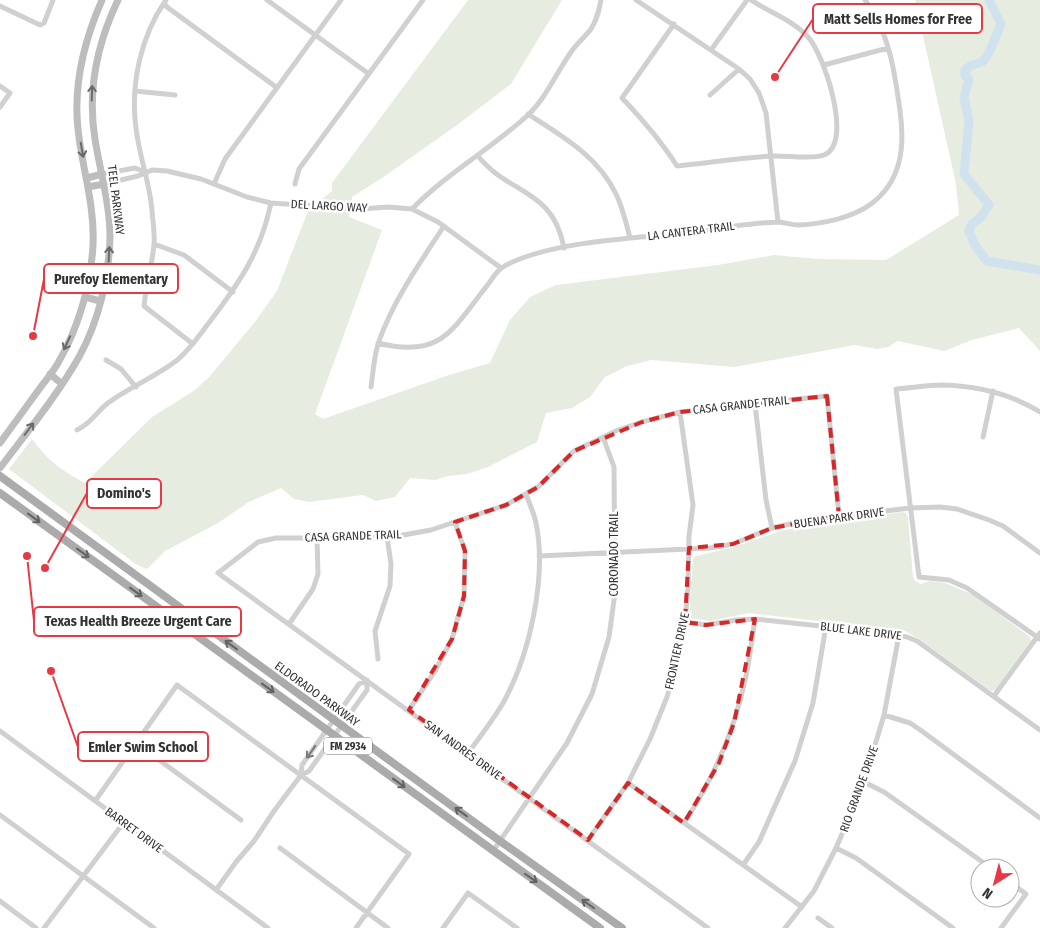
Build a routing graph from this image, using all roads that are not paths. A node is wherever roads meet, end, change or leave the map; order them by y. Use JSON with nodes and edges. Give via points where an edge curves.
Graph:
{"nodes":[{"id":1,"x":52,"y":0,"type":"edge"},
{"id":2,"x":102,"y":0,"type":"edge"},
{"id":3,"x":118,"y":0,"type":"edge"},
{"id":4,"x":267,"y":0,"type":"edge"},
{"id":5,"x":341,"y":0,"type":"edge"},
{"id":6,"x":423,"y":0,"type":"edge"},
{"id":7,"x":601,"y":0,"type":"edge"},
{"id":8,"x":636,"y":0,"type":"edge"},
{"id":9,"x":749,"y":0,"type":"edge"},
{"id":10,"x":865,"y":0,"type":"edge"},
{"id":11,"x":165,"y":1,"type":"edge"},
{"id":12,"x":0,"y":6,"type":"edge"},
{"id":13,"x":674,"y":24,"type":"junction"},
{"id":14,"x":315,"y":36,"type":"junction"},
{"id":15,"x":888,"y":48,"type":"junction"},
{"id":16,"x":711,"y":50,"type":"junction"},
{"id":17,"x":824,"y":65,"type":"junction"},
{"id":18,"x":739,"y":69,"type":"junction"},
{"id":19,"x":368,"y":74,"type":"junction"},
{"id":20,"x":0,"y":86,"type":"edge"},
{"id":21,"x":276,"y":87,"type":"junction"},
{"id":22,"x":135,"y":91,"type":"junction"},
{"id":23,"x":175,"y":96,"type":"dead end"},
{"id":24,"x":710,"y":96,"type":"dead end"},
{"id":25,"x":0,"y":107,"type":"edge"},
{"id":26,"x":528,"y":114,"type":"junction"},
{"id":27,"x":478,"y":156,"type":"junction"},
{"id":28,"x":770,"y":156,"type":"junction"},
{"id":29,"x":145,"y":172,"type":"junction"},
{"id":30,"x":102,"y":174,"type":"junction"},
{"id":31,"x":87,"y":178,"type":"junction"},
{"id":32,"x":104,"y":184,"type":"junction"},
{"id":33,"x":214,"y":184,"type":"junction"},
{"id":34,"x":295,"y":184,"type":"dead end"},
{"id":35,"x":88,"y":188,"type":"junction"},
{"id":36,"x":271,"y":203,"type":"junction"},
{"id":37,"x":412,"y":209,"type":"junction"},
{"id":38,"x":778,"y":222,"type":"junction"},
{"id":39,"x":444,"y":226,"type":"junction"},
{"id":40,"x":630,"y":238,"type":"junction"},
{"id":41,"x":154,"y":244,"type":"junction"},
{"id":42,"x":564,"y":248,"type":"junction"},
{"id":43,"x":502,"y":268,"type":"junction"},
{"id":44,"x":233,"y":292,"type":"junction"},
{"id":45,"x":85,"y":297,"type":"junction"},
{"id":46,"x":100,"y":302,"type":"junction"},
{"id":47,"x":378,"y":343,"type":"junction"},
{"id":48,"x":193,"y":344,"type":"junction"},
{"id":49,"x":106,"y":360,"type":"dead end"},
{"id":50,"x":50,"y":374,"type":"junction"},
{"id":51,"x":62,"y":384,"type":"junction"},
{"id":52,"x":136,"y":387,"type":"junction"},
{"id":53,"x":371,"y":387,"type":"dead end"},
{"id":54,"x":993,"y":391,"type":"junction"},
{"id":55,"x":755,"y":404,"type":"junction"},
{"id":56,"x":680,"y":412,"type":"junction"},
{"id":57,"x":1040,"y":412,"type":"edge"},
{"id":58,"x":77,"y":430,"type":"dead end"},
{"id":59,"x":603,"y":437,"type":"junction"},
{"id":60,"x":983,"y":437,"type":"dead end"},
{"id":61,"x":0,"y":443,"type":"edge"},
{"id":62,"x":0,"y":468,"type":"edge"},
{"id":63,"x":0,"y":476,"type":"edge"},
{"id":64,"x":0,"y":493,"type":"edge"},
{"id":65,"x":526,"y":494,"type":"junction"},
{"id":66,"x":910,"y":508,"type":"junction"},
{"id":67,"x":839,"y":516,"type":"junction"},
{"id":68,"x":455,"y":522,"type":"junction"},
{"id":69,"x":772,"y":528,"type":"junction"},
{"id":70,"x":387,"y":537,"type":"junction"},
{"id":71,"x":317,"y":538,"type":"junction"},
{"id":72,"x":689,"y":548,"type":"junction"},
{"id":73,"x":105,"y":552,"type":"junction"},
{"id":74,"x":614,"y":553,"type":"junction"},
{"id":75,"x":1040,"y":553,"type":"edge"},
{"id":76,"x":539,"y":556,"type":"junction"},
{"id":77,"x":97,"y":563,"type":"junction"},
{"id":78,"x":218,"y":573,"type":"joint"},
{"id":79,"x":755,"y":619,"type":"junction"},
{"id":80,"x":685,"y":622,"type":"junction"},
{"id":81,"x":289,"y":624,"type":"junction"},
{"id":82,"x":826,"y":626,"type":"junction"},
{"id":83,"x":899,"y":635,"type":"junction"},
{"id":84,"x":1039,"y":637,"type":"edge"},
{"id":85,"x":378,"y":659,"type":"dead end"},
{"id":86,"x":367,"y":680,"type":"junction"},
{"id":87,"x":994,"y":696,"type":"junction"},
{"id":88,"x":409,"y":710,"type":"junction"},
{"id":89,"x":884,"y":715,"type":"junction"},
{"id":90,"x":333,"y":720,"type":"junction"},
{"id":91,"x":341,"y":725,"type":"junction"},
{"id":92,"x":326,"y":730,"type":"junction"},
{"id":93,"x":1040,"y":730,"type":"edge"},
{"id":94,"x":0,"y":731,"type":"edge"},
{"id":95,"x":334,"y":736,"type":"junction"},
{"id":96,"x":136,"y":743,"type":"junction"},
{"id":97,"x":468,"y":753,"type":"junction"},
{"id":98,"x":301,"y":775,"type":"junction"},
{"id":99,"x":864,"y":782,"type":"junction"},
{"id":100,"x":628,"y":783,"type":"junction"},
{"id":101,"x":530,"y":798,"type":"junction"},
{"id":102,"x":95,"y":801,"type":"junction"},
{"id":103,"x":0,"y":815,"type":"edge"},
{"id":104,"x":1040,"y":818,"type":"edge"},
{"id":105,"x":241,"y":820,"type":"dead end"},
{"id":106,"x":124,"y":822,"type":"junction"},
{"id":107,"x":684,"y":823,"type":"junction"},
{"id":108,"x":588,"y":840,"type":"junction"},
{"id":109,"x":500,"y":841,"type":"junction"},
{"id":110,"x":280,"y":848,"type":"dead end"},
{"id":111,"x":836,"y":848,"type":"junction"},
{"id":112,"x":493,"y":851,"type":"junction"},
{"id":113,"x":976,"y":858,"type":"edge"},
{"id":114,"x":743,"y":865,"type":"junction"},
{"id":115,"x":83,"y":876,"type":"junction"},
{"id":116,"x":216,"y":890,"type":"junction"},
{"id":117,"x":1020,"y":890,"type":"edge"},
{"id":118,"x":0,"y":901,"type":"edge"},
{"id":119,"x":1020,"y":902,"type":"edge"},
{"id":120,"x":802,"y":907,"type":"junction"},
{"id":121,"x":1016,"y":908,"type":"edge"},
{"id":122,"x":366,"y":913,"type":"junction"},
{"id":123,"x":818,"y":918,"type":"dead end"},
{"id":124,"x":36,"y":928,"type":"edge"},
{"id":125,"x":44,"y":928,"type":"edge"},
{"id":126,"x":154,"y":928,"type":"edge"},
{"id":127,"x":268,"y":928,"type":"edge"},
{"id":128,"x":356,"y":928,"type":"edge"},
{"id":129,"x":388,"y":928,"type":"edge"},
{"id":130,"x":443,"y":928,"type":"edge"},
{"id":131,"x":517,"y":928,"type":"edge"},
{"id":132,"x":600,"y":928,"type":"edge"},
{"id":133,"x":622,"y":928,"type":"edge"},
{"id":134,"x":708,"y":928,"type":"edge"},
{"id":135,"x":785,"y":928,"type":"edge"},
{"id":136,"x":832,"y":928,"type":"edge"},
{"id":137,"x":954,"y":928,"type":"edge"},
{"id":138,"x":1001,"y":928,"type":"edge"}],
"edges":[{"from":1,"to":12,"type":"street","via":[[44,23],[40,25]]},
{"from":2,"to":31,"type":"main road","name":"TEEL PARKWAY","one_way":true,"via":[[81,61],[77,94],[78,128]]},
{"from":30,"to":3,"type":"main road","name":"TEEL PARKWAY","one_way":true,"via":[[95,140],[92,90],[102,42]]},
{"from":4,"to":14,"type":"street"},
{"from":5,"to":14,"type":"street"},
{"from":6,"to":19,"type":"street"},
{"from":7,"to":26,"type":"street","via":[[591,29]]},
{"from":8,"to":13,"type":"street"},
{"from":9,"to":16,"type":"street"},
{"from":9,"to":17,"type":"street","via":[[799,28],[810,39]]},
{"from":10,"to":15,"type":"street","name":"LA CANTERA TRAIL","via":[[883,30]]},
{"from":11,"to":21,"type":"street","via":[[167,7]]},
{"from":11,"to":22,"type":"street","via":[[143,48]]},
{"from":13,"to":16,"type":"street"},
{"from":13,"to":28,"type":"street","via":[[622,98],[644,120],[676,166]]},
{"from":14,"to":19,"type":"street"},
{"from":14,"to":21,"type":"street"},
{"from":15,"to":17,"type":"street"},
{"from":15,"to":38,"type":"street","name":"LA CANTERA TRAIL","via":[[902,125],[902,155],[887,188],[871,204],[838,220],[798,225]]},
{"from":16,"to":18,"type":"street"},
{"from":17,"to":28,"type":"street","via":[[837,123],[837,140],[832,150],[824,156]]},
{"from":18,"to":24,"type":"street"},
{"from":18,"to":28,"type":"street","via":[[759,93],[766,113]]},
{"from":19,"to":34,"type":"street","via":[[299,169]]},
{"from":20,"to":25,"type":"street","via":[[10,93]]},
{"from":21,"to":33,"type":"street","via":[[226,159]]},
{"from":22,"to":23,"type":"street"},
{"from":22,"to":29,"type":"street","via":[[136,128]]},
{"from":26,"to":27,"type":"street"},
{"from":26,"to":40,"type":"street","via":[[594,162],[615,192]]},
{"from":27,"to":37,"type":"street","via":[[445,178]]},
{"from":27,"to":42,"type":"street","via":[[492,170],[546,207],[556,221]]},
{"from":28,"to":38,"type":"street"},
{"from":29,"to":30,"type":"street","name":"DEL LARGO WAY","via":[[135,168]]},
{"from":29,"to":32,"type":"street","name":"DEL LARGO WAY"},
{"from":29,"to":33,"type":"street","name":"DEL LARGO WAY","via":[[167,171]]},
{"from":29,"to":41,"type":"street"},
{"from":30,"to":31,"type":"main road"},
{"from":30,"to":32,"type":"main road","name":"TEEL PARKWAY"},
{"from":31,"to":35,"type":"main road","name":"TEEL PARKWAY"},
{"from":32,"to":35,"type":"main road"},
{"from":46,"to":32,"type":"main road","name":"TEEL PARKWAY","one_way":true,"via":[[106,283],[110,235]]},
{"from":33,"to":36,"type":"street","name":"DEL LARGO WAY"},
{"from":35,"to":45,"type":"main road","name":"TEEL PARKWAY","via":[[93,247]]},
{"from":36,"to":37,"type":"street","name":"DEL LARGO WAY"},
{"from":36,"to":44,"type":"street","via":[[250,264]]},
{"from":37,"to":39,"type":"street","name":"DEL LARGO WAY"},
{"from":38,"to":40,"type":"street","name":"LA CANTERA TRAIL"},
{"from":39,"to":43,"type":"street","name":"DEL LARGO WAY"},
{"from":39,"to":47,"type":"street","via":[[404,288]]},
{"from":40,"to":42,"type":"street","name":"LA CANTERA TRAIL"},
{"from":41,"to":44,"type":"street","via":[[184,255]]},
{"from":41,"to":48,"type":"street","via":[[144,306]]},
{"from":42,"to":43,"type":"street","name":"LA CANTERA TRAIL","via":[[530,255]]},
{"from":43,"to":47,"type":"street","name":"LA CANTERA TRAIL","via":[[458,324],[441,340],[419,347]]},
{"from":44,"to":48,"type":"street"},
{"from":45,"to":46,"type":"main road"},
{"from":45,"to":50,"type":"main road","name":"TEEL PARKWAY","one_way":true,"via":[[58,363]]},
{"from":46,"to":51,"type":"main road","name":"TEEL PARKWAY","via":[[80,355]]},
{"from":47,"to":53,"type":"street"},
{"from":48,"to":52,"type":"street","via":[[173,364]]},
{"from":49,"to":52,"type":"street","via":[[121,369]]},
{"from":50,"to":51,"type":"main road"},
{"from":50,"to":61,"type":"main road","name":"TEEL PARKWAY"},
{"from":62,"to":51,"type":"main road","name":"TEEL PARKWAY","one_way":true},
{"from":52,"to":58,"type":"street","via":[[108,403],[88,425]]},
{"from":54,"to":57,"type":"street"},
{"from":54,"to":60,"type":"street"},
{"from":54,"to":66,"type":"street","via":[[942,385],[896,389]]},
{"from":55,"to":56,"type":"street","name":"CASA GRANDE TRAIL"},
{"from":55,"to":67,"type":"street","name":"CASA GRANDE TRAIL","via":[[827,396]]},
{"from":55,"to":69,"type":"street"},
{"from":56,"to":59,"type":"street","name":"CASA GRANDE TRAIL"},
{"from":56,"to":72,"type":"street","name":"FRONTIER DRIVE","via":[[692,505]]},
{"from":59,"to":65,"type":"street","name":"CASA GRANDE TRAIL","via":[[574,451],[538,487]]},
{"from":59,"to":74,"type":"street","name":"CORONADO TRAIL","via":[[614,467]]},
{"from":63,"to":73,"type":"main road","name":"ELDORADO PARKWAY","number":"FM 2934"},
{"from":64,"to":77,"type":"main road","name":"ELDORADO PARKWAY","number":"FM 2934","one_way":true},
{"from":65,"to":68,"type":"street","name":"CASA GRANDE TRAIL","via":[[506,505]]},
{"from":65,"to":76,"type":"street","via":[[536,523]]},
{"from":66,"to":67,"type":"street","name":"BUENA PARK DRIVE"},
{"from":66,"to":75,"type":"street","name":"BUENA PARK DRIVE","via":[[940,507],[973,514],[1002,526]]},
{"from":66,"to":84,"type":"street","via":[[919,577],[949,580],[967,588]]},
{"from":67,"to":69,"type":"street","name":"BUENA PARK DRIVE"},
{"from":68,"to":70,"type":"street","name":"CASA GRANDE TRAIL","via":[[431,530]]},
{"from":68,"to":88,"type":"street","via":[[465,551],[464,596],[452,639]]},
{"from":69,"to":72,"type":"street","name":"BUENA PARK DRIVE","via":[[733,544]]},
{"from":70,"to":71,"type":"street","name":"CASA GRANDE TRAIL"},
{"from":70,"to":85,"type":"street","via":[[392,564],[390,586],[375,631]]},
{"from":71,"to":78,"type":"street","name":"CASA GRANDE TRAIL","via":[[276,538],[258,542]]},
{"from":71,"to":81,"type":"street","via":[[316,582]]},
{"from":72,"to":74,"type":"street","name":"BUENA PARK DRIVE"},
{"from":72,"to":80,"type":"street","name":"FRONTIER DRIVE"},
{"from":73,"to":77,"type":"main road"},
{"from":90,"to":73,"type":"main road","name":"ELDORADO PARKWAY","number":"FM 2934","one_way":true},
{"from":74,"to":76,"type":"street","name":"BUENA PARK DRIVE"},
{"from":74,"to":101,"type":"street","name":"CORONADO TRAIL","via":[[615,593],[609,636],[592,694],[568,743]]},
{"from":76,"to":97,"type":"street","via":[[535,610],[523,658],[503,703]]},
{"from":77,"to":92,"type":"main road","name":"ELDORADO PARKWAY","number":"FM 2934","one_way":true},
{"from":78,"to":81,"type":"street","name":"SAN ANDRES DRIVE"},
{"from":79,"to":80,"type":"street","name":"BLUE LAKE DRIVE","via":[[706,625]]},
{"from":79,"to":82,"type":"street","name":"BLUE LAKE DRIVE"},
{"from":79,"to":107,"type":"street","via":[[734,723],[719,763]]},
{"from":80,"to":100,"type":"street","name":"FRONTIER DRIVE","via":[[667,697]]},
{"from":81,"to":86,"type":"street","name":"SAN ANDRES DRIVE"},
{"from":82,"to":83,"type":"street","name":"BLUE LAKE DRIVE"},
{"from":82,"to":114,"type":"street","via":[[813,703],[795,761],[759,842]]},
{"from":83,"to":87,"type":"street","name":"BLUE LAKE DRIVE","via":[[917,641]]},
{"from":83,"to":89,"type":"street","name":"RIO GRANDE DRIVE"},
{"from":84,"to":87,"type":"street"},
{"from":86,"to":88,"type":"street","name":"SAN ANDRES DRIVE"},
{"from":86,"to":90,"type":"street","via":[[359,684]]},
{"from":86,"to":91,"type":"street","via":[[367,690]]},
{"from":87,"to":93,"type":"street","name":"BLUE LAKE DRIVE"},
{"from":88,"to":97,"type":"street","name":"SAN ANDRES DRIVE"},
{"from":89,"to":99,"type":"street","name":"RIO GRANDE DRIVE"},
{"from":89,"to":104,"type":"street","via":[[910,723]]},
{"from":90,"to":91,"type":"main road","name":"ELDORADO PARKWAY","number":"FM 2934"},
{"from":90,"to":92,"type":"street"},
{"from":91,"to":95,"type":"street"},
{"from":109,"to":91,"type":"main road","name":"ELDORADO PARKWAY","number":"FM 2934","one_way":true},
{"from":92,"to":95,"type":"main road","name":"ELDORADO PARKWAY","number":"FM 2934"},
{"from":92,"to":98,"type":"street","one_way":true,"via":[[302,765]]},
{"from":94,"to":102,"type":"street","name":"BARRET DRIVE"},
{"from":95,"to":98,"type":"street","via":[[309,771]]},
{"from":95,"to":112,"type":"main road","name":"ELDORADO PARKWAY","number":"FM 2934","one_way":true},
{"from":96,"to":98,"type":"street","via":[[177,685]]},
{"from":96,"to":102,"type":"street"},
{"from":96,"to":105,"type":"street"},
{"from":97,"to":101,"type":"street","name":"SAN ANDRES DRIVE"},
{"from":98,"to":116,"type":"street"},
{"from":98,"to":122,"type":"street","via":[[409,854]]},
{"from":99,"to":111,"type":"street","name":"RIO GRANDE DRIVE"},
{"from":99,"to":113,"type":"street","via":[[884,792]]},
{"from":100,"to":107,"type":"street"},
{"from":100,"to":108,"type":"street","name":"FRONTIER DRIVE"},
{"from":101,"to":108,"type":"street","name":"SAN ANDRES DRIVE"},
{"from":101,"to":109,"type":"street","name":"CORONADO TRAIL"},
{"from":102,"to":106,"type":"street","name":"BARRET DRIVE"},
{"from":103,"to":115,"type":"street"},
{"from":106,"to":115,"type":"street"},
{"from":106,"to":116,"type":"street","name":"BARRET DRIVE"},
{"from":107,"to":114,"type":"street"},
{"from":108,"to":134,"type":"street","name":"SAN ANDRES DRIVE"},
{"from":109,"to":112,"type":"street","name":"CORONADO TRAIL"},
{"from":133,"to":109,"type":"main road","name":"ELDORADO PARKWAY","number":"FM 2934","one_way":true},
{"from":110,"to":122,"type":"street"},
{"from":111,"to":120,"type":"street","name":"RIO GRANDE DRIVE","via":[[814,892]]},
{"from":111,"to":137,"type":"street","via":[[856,858]]},
{"from":112,"to":132,"type":"main road","name":"ELDORADO PARKWAY","number":"FM 2934","one_way":true},
{"from":114,"to":120,"type":"street"},
{"from":115,"to":125,"type":"street"},
{"from":115,"to":126,"type":"street"},
{"from":116,"to":127,"type":"street","name":"BARRET DRIVE"},
{"from":117,"to":119,"type":"street","via":[[1026,894]]},
{"from":118,"to":124,"type":"street"},
{"from":120,"to":135,"type":"street","name":"RIO GRANDE DRIVE"},
{"from":121,"to":138,"type":"street"},
{"from":122,"to":128,"type":"street"},
{"from":122,"to":129,"type":"street"},
{"from":123,"to":136,"type":"street"},
{"from":130,"to":131,"type":"street","via":[[468,893]]}]}
